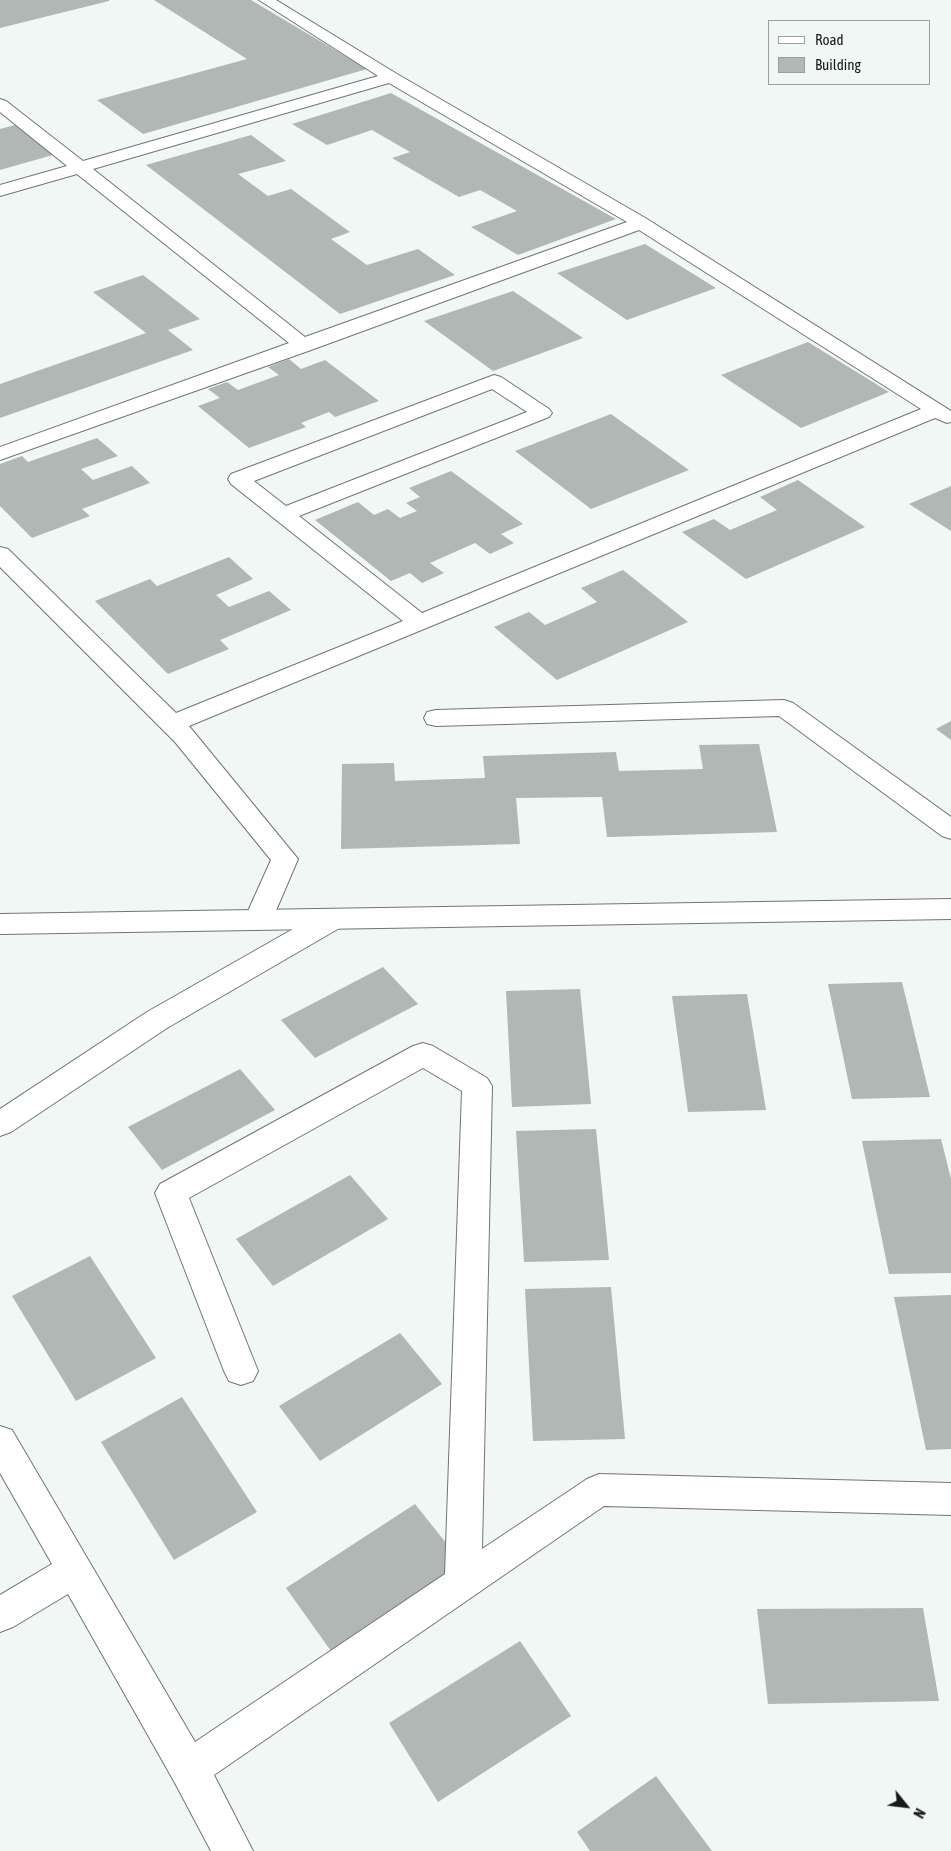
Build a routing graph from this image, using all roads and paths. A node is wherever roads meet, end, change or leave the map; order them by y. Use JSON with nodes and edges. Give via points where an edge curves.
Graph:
{"nodes":[{"id":1,"x":266,"y":0,"type":"edge"},
{"id":2,"x":391,"y":76,"type":"junction"},
{"id":3,"x":0,"y":104,"type":"edge"},
{"id":4,"x":81,"y":168,"type":"junction"},
{"id":5,"x":0,"y":191,"type":"edge"},
{"id":6,"x":641,"y":223,"type":"junction"},
{"id":7,"x":304,"y":346,"type":"junction"},
{"id":8,"x":943,"y":415,"type":"edge"},
{"id":9,"x":0,"y":454,"type":"edge"},
{"id":10,"x":284,"y":515,"type":"junction"},
{"id":11,"x":0,"y":554,"type":"edge"},
{"id":12,"x":419,"y":622,"type":"junction"},
{"id":13,"x":436,"y":718,"type":"dead end"},
{"id":14,"x":172,"y":724,"type":"junction"},
{"id":15,"x":951,"y":830,"type":"edge"},
{"id":16,"x":951,"y":909,"type":"edge"},
{"id":17,"x":333,"y":919,"type":"junction"},
{"id":18,"x":258,"y":920,"type":"junction"},
{"id":19,"x":0,"y":924,"type":"edge"},
{"id":20,"x":0,"y":1124,"type":"edge"},
{"id":21,"x":241,"y":1371,"type":"dead end"},
{"id":22,"x":0,"y":1441,"type":"edge"},
{"id":23,"x":951,"y":1499,"type":"edge"},
{"id":24,"x":75,"y":1570,"type":"junction"},
{"id":25,"x":463,"y":1583,"type":"junction"},
{"id":26,"x":0,"y":1616,"type":"edge"},
{"id":27,"x":189,"y":1769,"type":"junction"},
{"id":28,"x":233,"y":1851,"type":"edge"}],
"edges":[{"from":1,"to":2,"type":"street"},
{"from":2,"to":4,"type":"street"},
{"from":2,"to":6,"type":"street"},
{"from":3,"to":4,"type":"street"},
{"from":4,"to":5,"type":"street"},
{"from":4,"to":7,"type":"street"},
{"from":6,"to":7,"type":"street"},
{"from":6,"to":8,"type":"street"},
{"from":7,"to":9,"type":"street"},
{"from":8,"to":12,"type":"street"},
{"from":10,"to":10,"type":"street","via":[[239,479],[494,381],[542,413]]},
{"from":10,"to":12,"type":"street"},
{"from":11,"to":14,"type":"street"},
{"from":12,"to":14,"type":"street"},
{"from":13,"to":15,"type":"street","via":[[784,708]]},
{"from":14,"to":18,"type":"street","via":[[285,859]]},
{"from":16,"to":17,"type":"street"},
{"from":17,"to":18,"type":"street"},
{"from":17,"to":20,"type":"street","via":[[156,1020]]},
{"from":18,"to":19,"type":"street"},
{"from":21,"to":25,"type":"street","via":[[171,1193],[423,1054],[477,1086]]},
{"from":22,"to":24,"type":"street"},
{"from":23,"to":25,"type":"street","via":[[599,1490]]},
{"from":24,"to":26,"type":"street"},
{"from":24,"to":27,"type":"street"},
{"from":25,"to":27,"type":"street"},
{"from":27,"to":28,"type":"street"}]}
